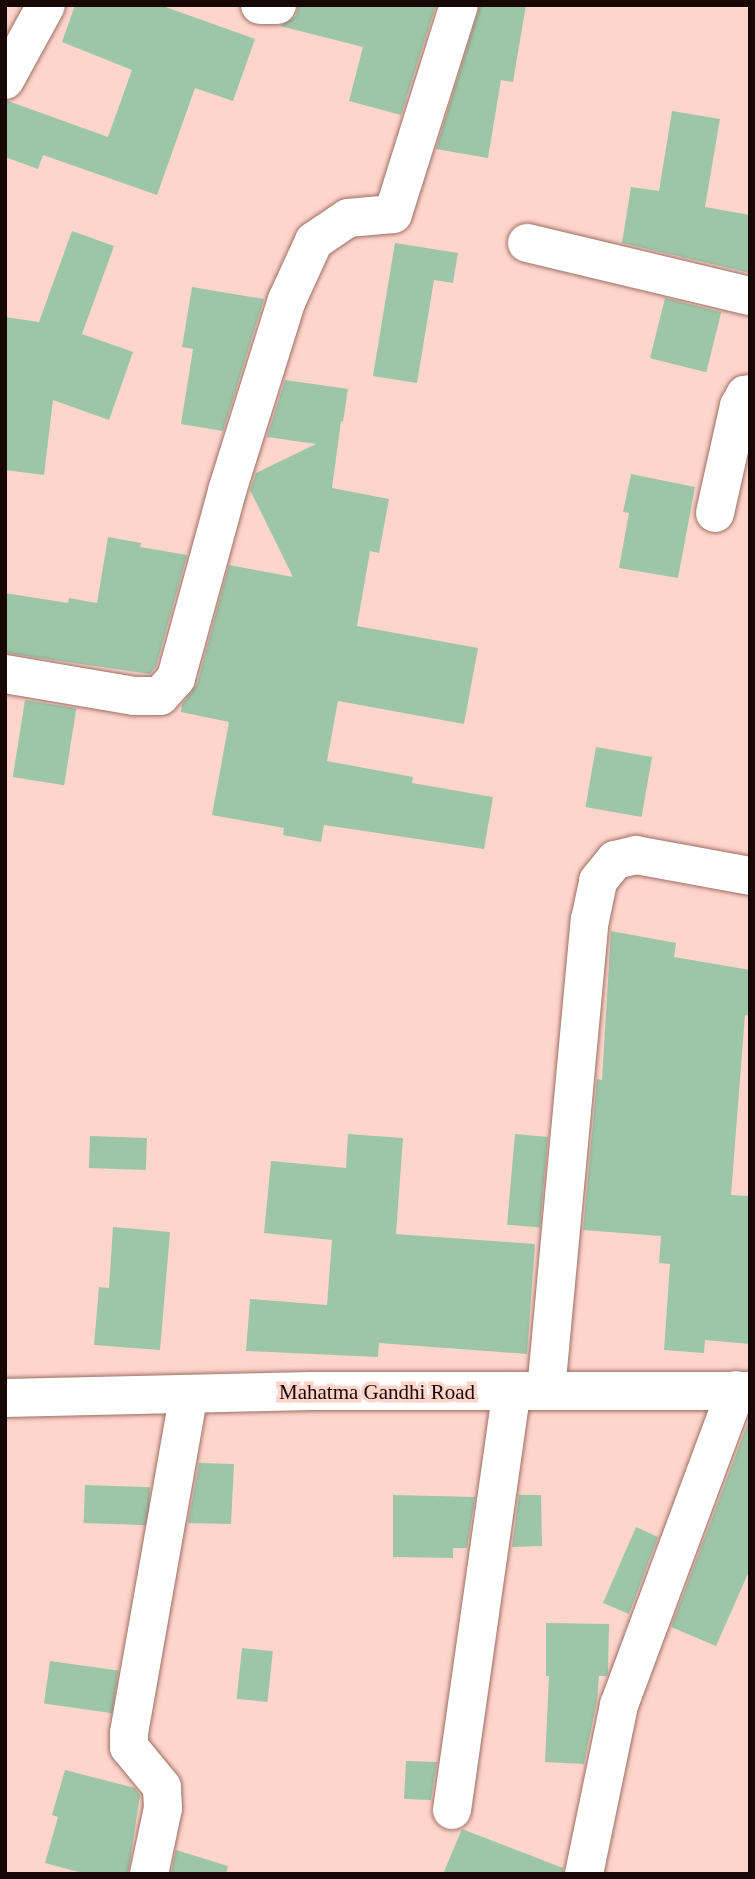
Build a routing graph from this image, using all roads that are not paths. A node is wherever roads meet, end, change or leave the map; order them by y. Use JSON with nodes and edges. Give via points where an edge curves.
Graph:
{"nodes":[{"id":1,"x":46,"y":5,"type":"edge"},
{"id":2,"x":260,"y":5,"type":"edge"},
{"id":3,"x":277,"y":5,"type":"edge"},
{"id":4,"x":459,"y":5,"type":"edge"},
{"id":5,"x":5,"y":80,"type":"edge"},
{"id":6,"x":527,"y":243,"type":"dead end"},
{"id":7,"x":750,"y":296,"type":"edge"},
{"id":8,"x":750,"y":394,"type":"edge"},
{"id":9,"x":715,"y":513,"type":"dead end"},
{"id":10,"x":5,"y":674,"type":"edge"},
{"id":11,"x":750,"y":876,"type":"edge"},
{"id":12,"x":743,"y":1390,"type":"edge"},
{"id":13,"x":529,"y":1391,"type":"junction"},
{"id":14,"x":189,"y":1394,"type":"junction"},
{"id":15,"x":5,"y":1398,"type":"edge"},
{"id":16,"x":452,"y":1810,"type":"dead end"},
{"id":17,"x":149,"y":1874,"type":"edge"},
{"id":18,"x":584,"y":1874,"type":"edge"}],
"edges":[{"from":1,"to":5,"type":"street"},
{"from":2,"to":3,"type":"street"},
{"from":4,"to":10,"type":"street","via":[[393,214],[348,218],[314,241],[287,300],[176,678],[160,696],[134,696]]},
{"from":6,"to":7,"type":"street"},
{"from":8,"to":9,"type":"street","via":[[739,407]]},
{"from":11,"to":13,"type":"street","via":[[636,855],[615,860],[597,881]]},
{"from":12,"to":13,"type":"street","name":"Mahatma Gandhi Road"},
{"from":12,"to":18,"type":"street","via":[[619,1705]]},
{"from":13,"to":14,"type":"street","name":"Mahatma Gandhi Road"},
{"from":13,"to":16,"type":"street"},
{"from":14,"to":15,"type":"street","name":"Mahatma Gandhi Road"},
{"from":14,"to":17,"type":"street","via":[[129,1733],[134,1754],[162,1787],[163,1808]]}]}
